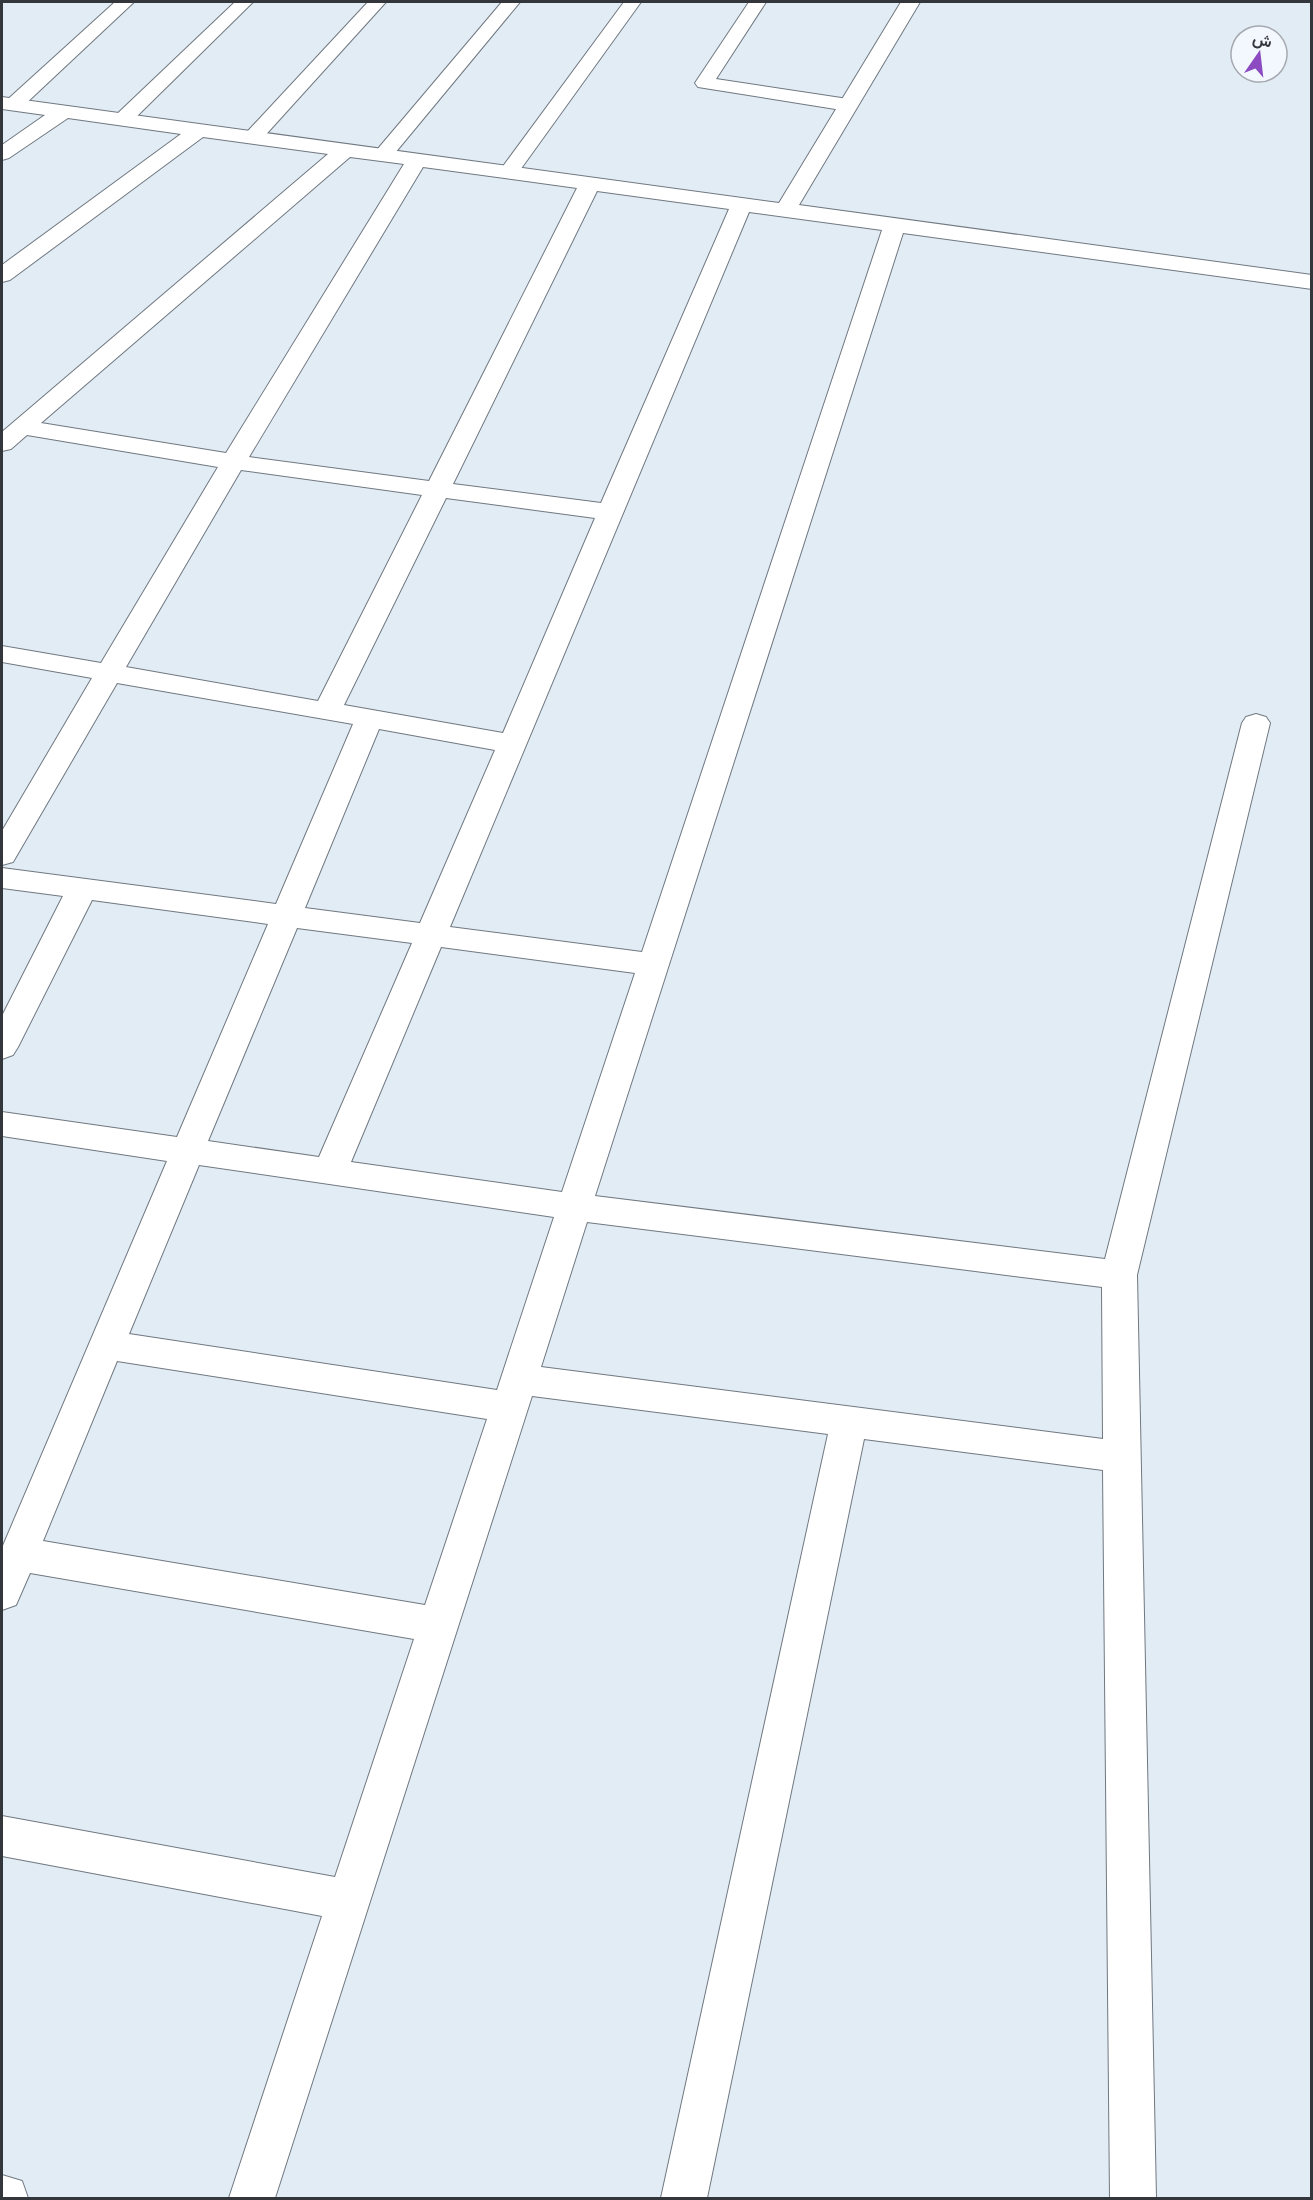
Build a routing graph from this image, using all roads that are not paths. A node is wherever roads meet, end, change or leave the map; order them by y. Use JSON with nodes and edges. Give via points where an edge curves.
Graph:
{"nodes":[{"id":1,"x":125,"y":2,"type":"edge"},
{"id":2,"x":244,"y":2,"type":"edge"},
{"id":3,"x":377,"y":2,"type":"edge"},
{"id":4,"x":511,"y":2,"type":"edge"},
{"id":5,"x":632,"y":2,"type":"edge"},
{"id":6,"x":757,"y":2,"type":"edge"},
{"id":7,"x":910,"y":2,"type":"edge"},
{"id":8,"x":8,"y":103,"type":"edge"},
{"id":9,"x":848,"y":105,"type":"junction"},
{"id":10,"x":65,"y":111,"type":"junction"},
{"id":11,"x":123,"y":119,"type":"junction"},
{"id":12,"x":199,"y":130,"type":"junction"},
{"id":13,"x":253,"y":137,"type":"junction"},
{"id":14,"x":345,"y":150,"type":"junction"},
{"id":15,"x":2,"y":154,"type":"edge"},
{"id":16,"x":383,"y":155,"type":"junction"},
{"id":17,"x":417,"y":160,"type":"junction"},
{"id":18,"x":508,"y":172,"type":"junction"},
{"id":19,"x":590,"y":184,"type":"junction"},
{"id":20,"x":741,"y":205,"type":"junction"},
{"id":21,"x":785,"y":211,"type":"junction"},
{"id":22,"x":894,"y":226,"type":"junction"},
{"id":23,"x":2,"y":274,"type":"edge"},
{"id":24,"x":1311,"y":282,"type":"edge"},
{"id":25,"x":21,"y":427,"type":"junction"},
{"id":26,"x":2,"y":444,"type":"edge"},
{"id":27,"x":233,"y":462,"type":"junction"},
{"id":28,"x":438,"y":489,"type":"junction"},
{"id":29,"x":609,"y":512,"type":"junction"},
{"id":30,"x":2,"y":654,"type":"edge"},
{"id":31,"x":109,"y":673,"type":"junction"},
{"id":32,"x":327,"y":711,"type":"junction"},
{"id":33,"x":369,"y":719,"type":"junction"},
{"id":34,"x":1256,"y":723,"type":"dead end"},
{"id":35,"x":510,"y":743,"type":"junction"},
{"id":36,"x":2,"y":855,"type":"edge"},
{"id":37,"x":2,"y":878,"type":"edge"},
{"id":38,"x":82,"y":889,"type":"junction"},
{"id":39,"x":286,"y":916,"type":"junction"},
{"id":40,"x":430,"y":936,"type":"junction"},
{"id":41,"x":654,"y":965,"type":"junction"},
{"id":42,"x":2,"y":1047,"type":"edge"},
{"id":43,"x":2,"y":1124,"type":"edge"},
{"id":44,"x":187,"y":1151,"type":"junction"},
{"id":45,"x":330,"y":1172,"type":"junction"},
{"id":46,"x":574,"y":1207,"type":"junction"},
{"id":47,"x":1119,"y":1275,"type":"junction"},
{"id":48,"x":106,"y":1344,"type":"junction"},
{"id":49,"x":514,"y":1393,"type":"junction"},
{"id":50,"x":849,"y":1422,"type":"junction"},
{"id":51,"x":1122,"y":1457,"type":"junction"},
{"id":52,"x":18,"y":1554,"type":"junction"},
{"id":53,"x":2,"y":1593,"type":"edge"},
{"id":54,"x":438,"y":1625,"type":"junction"},
{"id":55,"x":2,"y":1836,"type":"edge"},
{"id":56,"x":349,"y":1900,"type":"junction"},
{"id":57,"x":252,"y":2199,"type":"edge"},
{"id":58,"x":684,"y":2199,"type":"edge"},
{"id":59,"x":1133,"y":2199,"type":"edge"}],
"edges":[{"from":1,"to":8,"type":"lane"},
{"from":2,"to":11,"type":"lane"},
{"from":3,"to":13,"type":"lane"},
{"from":4,"to":16,"type":"lane"},
{"from":5,"to":18,"type":"lane"},
{"from":6,"to":9,"type":"lane","via":[[704,83]]},
{"from":7,"to":9,"type":"street"},
{"from":8,"to":10,"type":"street"},
{"from":9,"to":21,"type":"street"},
{"from":10,"to":11,"type":"street"},
{"from":10,"to":15,"type":"street"},
{"from":11,"to":12,"type":"street"},
{"from":12,"to":13,"type":"street"},
{"from":12,"to":23,"type":"street"},
{"from":13,"to":14,"type":"street"},
{"from":14,"to":16,"type":"street"},
{"from":14,"to":25,"type":"street"},
{"from":16,"to":17,"type":"street"},
{"from":17,"to":18,"type":"street"},
{"from":17,"to":27,"type":"street"},
{"from":18,"to":19,"type":"street"},
{"from":19,"to":20,"type":"street"},
{"from":19,"to":28,"type":"street"},
{"from":20,"to":21,"type":"street"},
{"from":20,"to":29,"type":"street"},
{"from":21,"to":22,"type":"street"},
{"from":22,"to":24,"type":"street"},
{"from":22,"to":41,"type":"street"},
{"from":25,"to":26,"type":"street"},
{"from":25,"to":27,"type":"street"},
{"from":27,"to":28,"type":"street"},
{"from":27,"to":31,"type":"street"},
{"from":28,"to":29,"type":"street"},
{"from":28,"to":32,"type":"street"},
{"from":29,"to":35,"type":"street"},
{"from":30,"to":31,"type":"street"},
{"from":31,"to":32,"type":"street"},
{"from":31,"to":36,"type":"street"},
{"from":32,"to":33,"type":"street"},
{"from":33,"to":35,"type":"street"},
{"from":33,"to":39,"type":"street"},
{"from":34,"to":47,"type":"street"},
{"from":35,"to":40,"type":"street"},
{"from":37,"to":38,"type":"street"},
{"from":38,"to":39,"type":"street"},
{"from":38,"to":42,"type":"street"},
{"from":39,"to":40,"type":"street"},
{"from":39,"to":44,"type":"street"},
{"from":40,"to":41,"type":"street"},
{"from":40,"to":45,"type":"street"},
{"from":41,"to":46,"type":"street"},
{"from":43,"to":44,"type":"street"},
{"from":44,"to":45,"type":"street"},
{"from":44,"to":48,"type":"street"},
{"from":45,"to":46,"type":"street"},
{"from":46,"to":47,"type":"street"},
{"from":46,"to":49,"type":"street"},
{"from":47,"to":51,"type":"street"},
{"from":48,"to":49,"type":"street"},
{"from":48,"to":52,"type":"street"},
{"from":49,"to":50,"type":"street"},
{"from":49,"to":54,"type":"street"},
{"from":50,"to":51,"type":"street"},
{"from":50,"to":58,"type":"street"},
{"from":51,"to":59,"type":"street"},
{"from":52,"to":53,"type":"street"},
{"from":52,"to":54,"type":"street"},
{"from":54,"to":56,"type":"street"},
{"from":55,"to":56,"type":"street"},
{"from":56,"to":57,"type":"street"}]}
